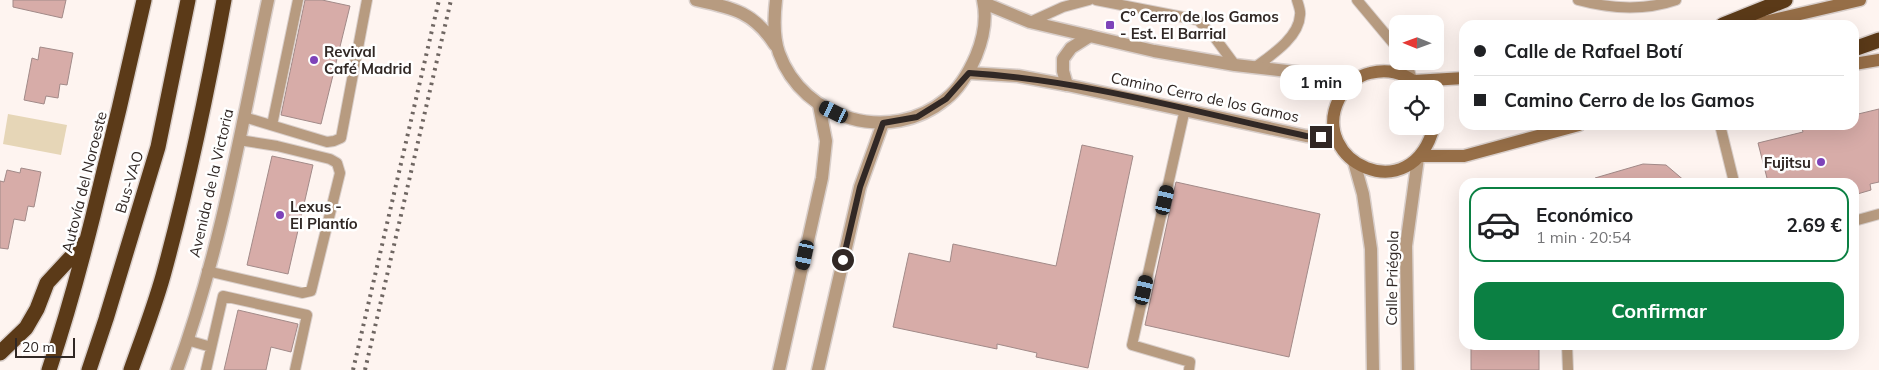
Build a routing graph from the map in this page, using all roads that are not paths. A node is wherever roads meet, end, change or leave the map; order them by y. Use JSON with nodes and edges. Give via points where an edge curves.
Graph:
{"nodes":[{"id":1,"x":144,"y":0,"type":"edge"},
{"id":2,"x":188,"y":0,"type":"edge"},
{"id":3,"x":224,"y":0,"type":"edge"},
{"id":4,"x":268,"y":0,"type":"edge"},
{"id":5,"x":298,"y":0,"type":"edge"},
{"id":6,"x":367,"y":0,"type":"edge"},
{"id":7,"x":696,"y":0,"type":"edge"},
{"id":8,"x":776,"y":0,"type":"edge"},
{"id":9,"x":1089,"y":0,"type":"edge"},
{"id":10,"x":1096,"y":0,"type":"edge"},
{"id":11,"x":1297,"y":0,"type":"edge"},
{"id":12,"x":1357,"y":0,"type":"edge"},
{"id":13,"x":1578,"y":0,"type":"edge"},
{"id":14,"x":1676,"y":0,"type":"edge"},
{"id":15,"x":1785,"y":0,"type":"edge"},
{"id":16,"x":1860,"y":0,"type":"edge"},
{"id":17,"x":983,"y":2,"type":"edge"},
{"id":18,"x":1736,"y":20,"type":"edge"},
{"id":19,"x":1774,"y":20,"type":"edge"},
{"id":20,"x":1030,"y":22,"type":"junction"},
{"id":21,"x":1090,"y":36,"type":"junction"},
{"id":22,"x":1389,"y":39,"type":"edge"},
{"id":23,"x":1879,"y":40,"type":"edge"},
{"id":24,"x":1859,"y":47,"type":"edge"},
{"id":25,"x":779,"y":53,"type":"junction"},
{"id":26,"x":1879,"y":60,"type":"edge"},
{"id":27,"x":1859,"y":63,"type":"edge"},
{"id":28,"x":1235,"y":65,"type":"junction"},
{"id":29,"x":1254,"y":68,"type":"junction"},
{"id":30,"x":969,"y":73,"type":"junction"},
{"id":31,"x":1356,"y":79,"type":"junction"},
{"id":32,"x":1459,"y":79,"type":"edge"},
{"id":33,"x":1411,"y":80,"type":"edge"},
{"id":34,"x":1444,"y":80,"type":"edge"},
{"id":35,"x":1068,"y":85,"type":"junction"},
{"id":36,"x":819,"y":104,"type":"junction"},
{"id":37,"x":1186,"y":109,"type":"junction"},
{"id":38,"x":244,"y":117,"type":"junction"},
{"id":39,"x":883,"y":123,"type":"junction"},
{"id":40,"x":272,"y":125,"type":"junction"},
{"id":41,"x":1560,"y":130,"type":"edge"},
{"id":42,"x":1721,"y":130,"type":"edge"},
{"id":43,"x":1432,"y":135,"type":"edge"},
{"id":44,"x":1336,"y":138,"type":"junction"},
{"id":45,"x":239,"y":140,"type":"junction"},
{"id":46,"x":1420,"y":157,"type":"junction"},
{"id":47,"x":1354,"y":162,"type":"junction"},
{"id":48,"x":1733,"y":178,"type":"edge"},
{"id":49,"x":1879,"y":214,"type":"edge"},
{"id":50,"x":1859,"y":220,"type":"edge"},
{"id":51,"x":87,"y":240,"type":"junction"},
{"id":52,"x":207,"y":271,"type":"junction"},
{"id":53,"x":187,"y":340,"type":"junction"},
{"id":54,"x":211,"y":347,"type":"junction"},
{"id":55,"x":1567,"y":350,"type":"edge"},
{"id":56,"x":0,"y":353,"type":"edge"},
{"id":57,"x":49,"y":370,"type":"edge"},
{"id":58,"x":89,"y":370,"type":"edge"},
{"id":59,"x":131,"y":370,"type":"edge"},
{"id":60,"x":177,"y":370,"type":"edge"},
{"id":61,"x":206,"y":370,"type":"edge"},
{"id":62,"x":295,"y":370,"type":"edge"},
{"id":63,"x":779,"y":370,"type":"edge"},
{"id":64,"x":818,"y":370,"type":"edge"},
{"id":65,"x":1189,"y":370,"type":"edge"},
{"id":66,"x":1373,"y":370,"type":"edge"},
{"id":67,"x":1408,"y":370,"type":"edge"},
{"id":68,"x":1568,"y":370,"type":"edge"}],
"edges":[{"from":1,"to":51,"type":"highway","name":"Autovía del Noroeste","via":[[121,108]]},
{"from":2,"to":58,"type":"highway","name":"Bus-VAO","via":[[158,147]]},
{"from":3,"to":59,"type":"highway","via":[[188,176],[162,277]]},
{"from":4,"to":38,"type":"street","name":"Avenida de la Victoria"},
{"from":5,"to":40,"type":"lane"},
{"from":6,"to":40,"type":"lane","via":[[341,138],[327,142]]},
{"from":7,"to":25,"type":"street","via":[[728,7],[755,20],[767,32]]},
{"from":8,"to":25,"type":"street","via":[[774,24]]},
{"from":9,"to":20,"type":"lane","via":[[1062,7]]},
{"from":10,"to":28,"type":"lane","via":[[1198,20]]},
{"from":11,"to":29,"type":"lane","via":[[1300,15],[1295,31],[1281,48]]},
{"from":12,"to":22,"type":"lane"},
{"from":13,"to":14,"type":"lane","via":[[1625,9]]},
{"from":15,"to":18,"type":"highway"},
{"from":16,"to":19,"type":"main road"},
{"from":17,"to":20,"type":"street"},
{"from":17,"to":30,"type":"street","via":[[982,40]]},
{"from":20,"to":21,"type":"street"},
{"from":21,"to":28,"type":"street"},
{"from":21,"to":35,"type":"street","via":[[1071,48],[1063,59]]},
{"from":23,"to":24,"type":"highway"},
{"from":25,"to":36,"type":"street","via":[[795,82]]},
{"from":26,"to":27,"type":"main road"},
{"from":28,"to":29,"type":"street"},
{"from":29,"to":31,"type":"street"},
{"from":30,"to":35,"type":"street","name":"Camino Cerro de los Gamos","via":[[1018,76]]},
{"from":30,"to":39,"type":"street","via":[[946,99],[917,117]]},
{"from":31,"to":33,"type":"main road","via":[[1383,71],[1397,72]]},
{"from":31,"to":44,"type":"main road","via":[[1336,105]]},
{"from":32,"to":34,"type":"main road"},
{"from":35,"to":37,"type":"street","name":"Camino Cerro de los Gamos"},
{"from":36,"to":39,"type":"street","via":[[849,119]]},
{"from":36,"to":63,"type":"street","via":[[826,142],[822,178]]},
{"from":37,"to":44,"type":"street","name":"Camino Cerro de los Gamos","via":[[1306,136]]},
{"from":37,"to":65,"type":"lane","via":[[1132,345],[1190,362]]},
{"from":38,"to":40,"type":"lane"},
{"from":38,"to":45,"type":"street","name":"Avenida de la Victoria"},
{"from":39,"to":64,"type":"street","via":[[860,187]]},
{"from":41,"to":46,"type":"main road","via":[[1464,156]]},
{"from":42,"to":48,"type":"lane"},
{"from":43,"to":46,"type":"main road"},
{"from":44,"to":47,"type":"main road"},
{"from":45,"to":52,"type":"street","name":"Avenida de la Victoria"},
{"from":45,"to":52,"type":"lane","via":[[330,159],[337,163],[340,173],[311,290],[302,293]]},
{"from":46,"to":47,"type":"main road","via":[[1393,171],[1379,172]]},
{"from":46,"to":67,"type":"street","name":"Calle Priégola","via":[[1406,246]]},
{"from":47,"to":66,"type":"street","name":"Calle Priégola","via":[[1363,194],[1371,248]]},
{"from":49,"to":50,"type":"lane"},
{"from":51,"to":56,"type":"highway","via":[[47,283],[26,328]]},
{"from":51,"to":57,"type":"highway","name":"Autovía del Noroeste","via":[[66,321]]},
{"from":52,"to":53,"type":"street","name":"Avenida de la Victoria"},
{"from":53,"to":54,"type":"lane"},
{"from":53,"to":60,"type":"street","name":"Avenida de la Victoria"},
{"from":54,"to":61,"type":"lane"},
{"from":54,"to":62,"type":"lane","via":[[222,296],[307,315]]},
{"from":55,"to":68,"type":"lane"}]}
